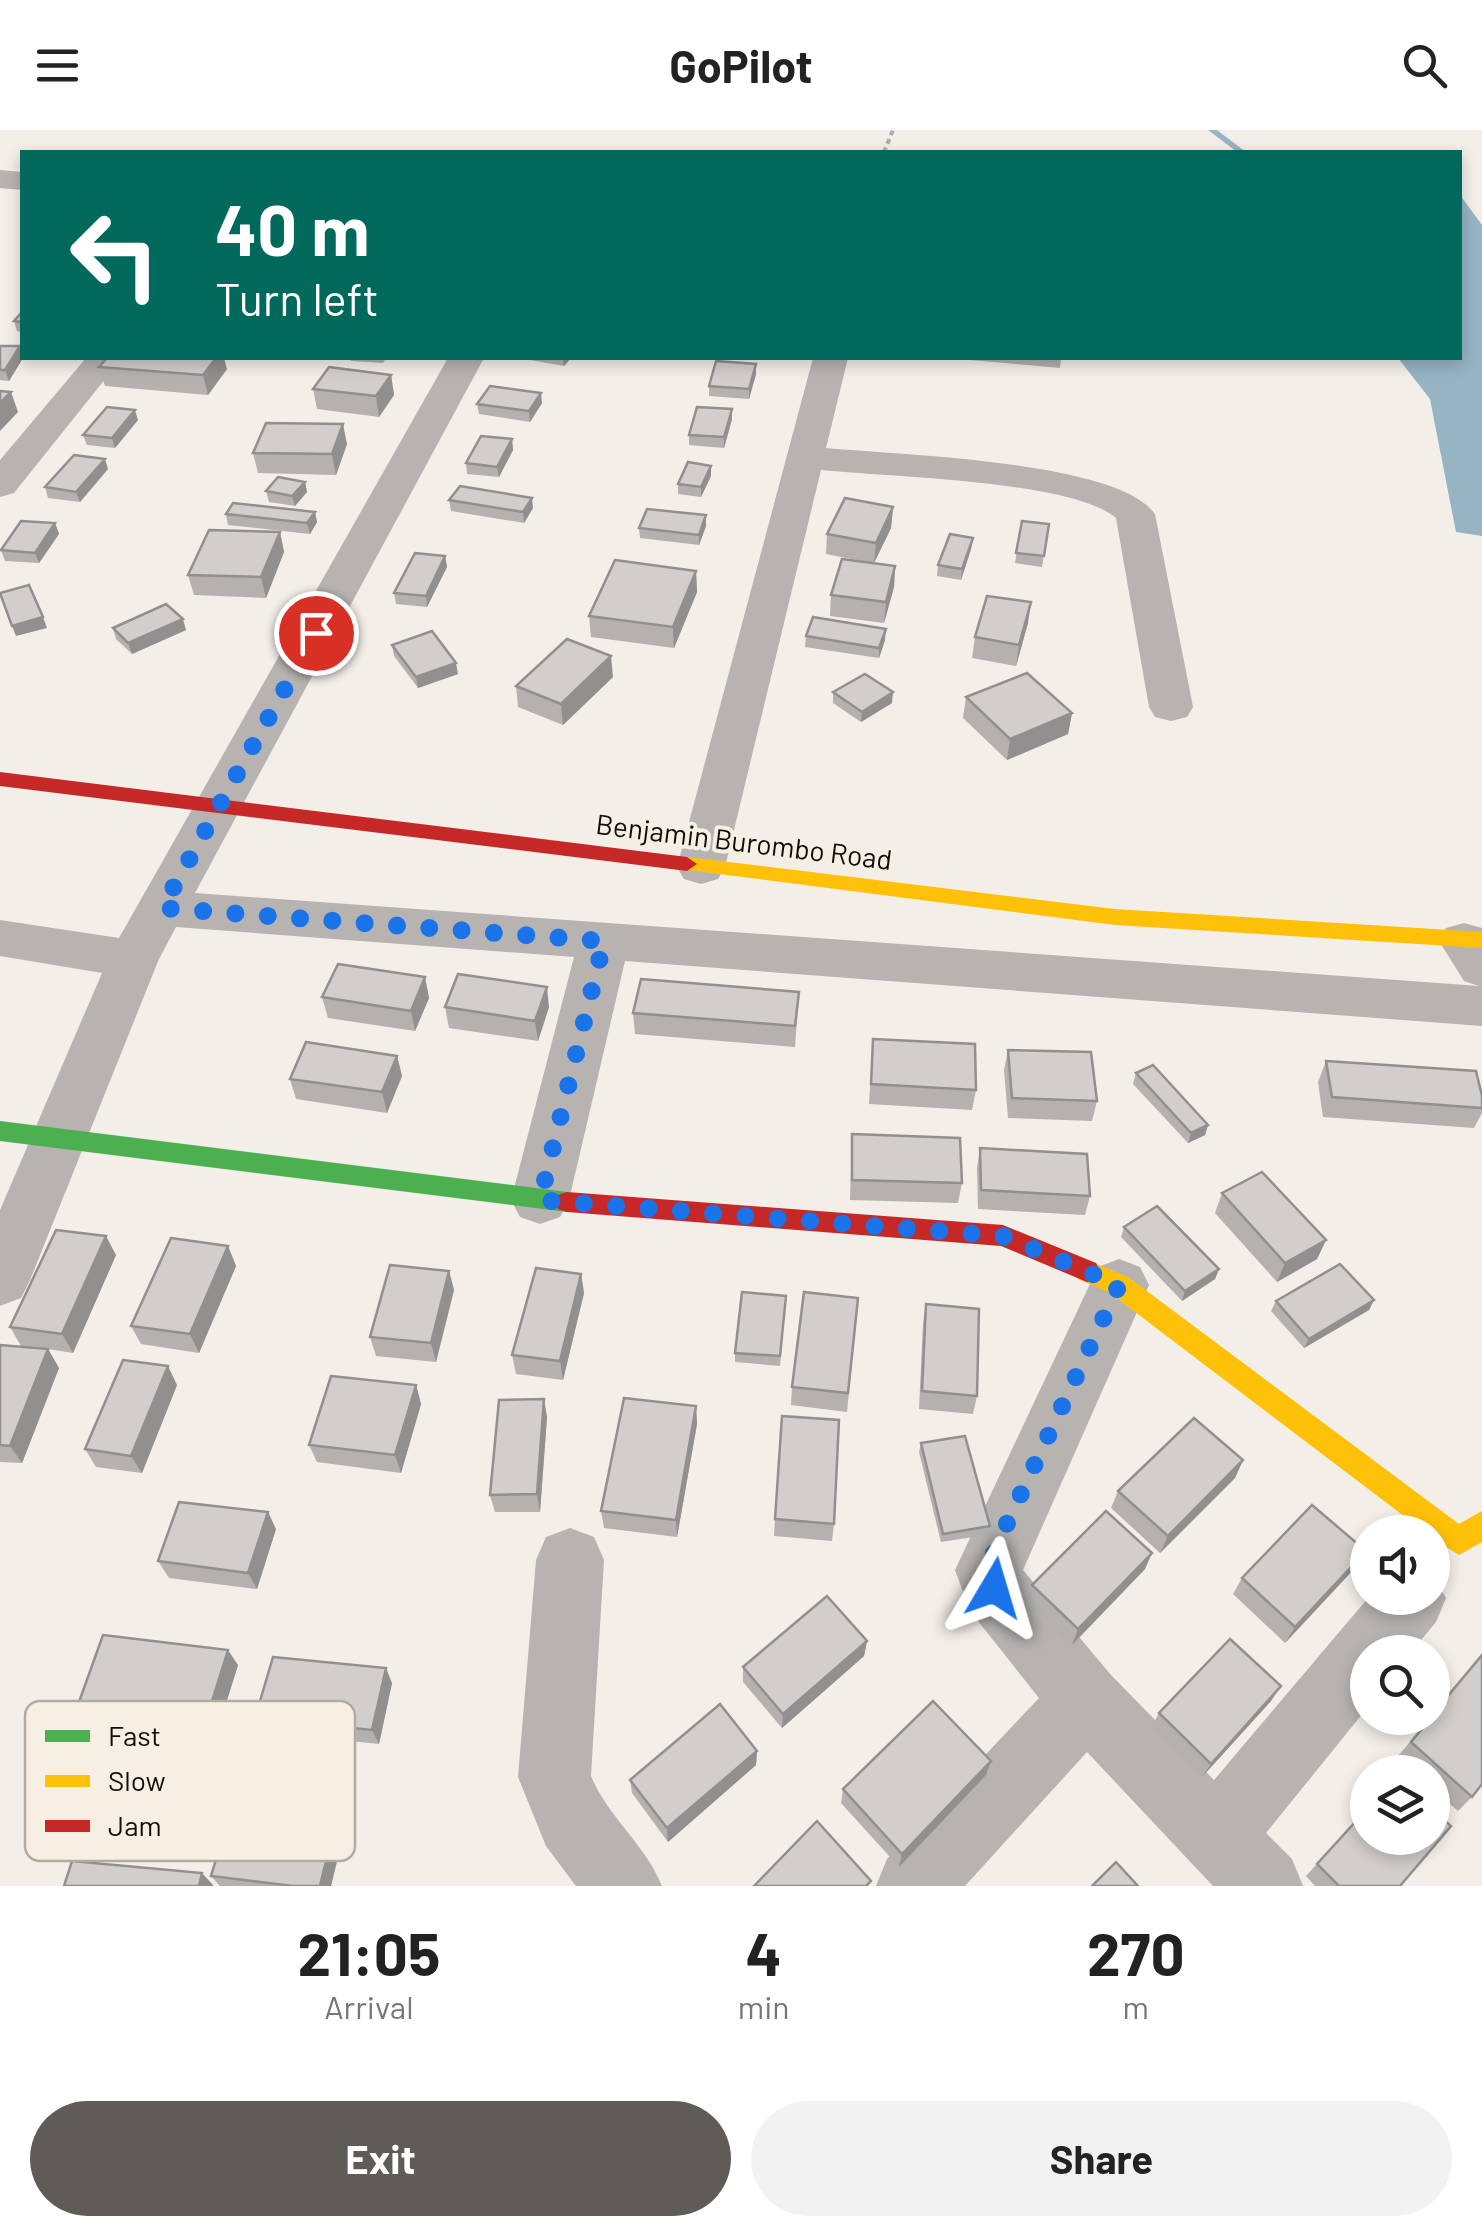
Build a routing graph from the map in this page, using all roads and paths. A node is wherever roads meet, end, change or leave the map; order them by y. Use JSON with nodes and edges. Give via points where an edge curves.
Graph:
{"nodes":[{"id":1,"x":102,"y":360,"type":"edge"},
{"id":2,"x":465,"y":360,"type":"edge"},
{"id":3,"x":829,"y":360,"type":"edge"},
{"id":4,"x":803,"y":458,"type":"junction"},
{"id":5,"x":0,"y":485,"type":"edge"},
{"id":6,"x":1171,"y":707,"type":"dead end"},
{"id":7,"x":0,"y":779,"type":"edge"},
{"id":8,"x":222,"y":806,"type":"junction"},
{"id":9,"x":701,"y":866,"type":"junction"},
{"id":10,"x":162,"y":908,"type":"junction"},
{"id":11,"x":0,"y":938,"type":"edge"},
{"id":12,"x":604,"y":941,"type":"junction"},
{"id":13,"x":1476,"y":950,"type":"edge"},
{"id":14,"x":133,"y":959,"type":"junction"},
{"id":15,"x":1482,"y":1006,"type":"edge"},
{"id":16,"x":0,"y":1132,"type":"edge"},
{"id":17,"x":60,"y":1138,"type":"junction"},
{"id":18,"x":540,"y":1200,"type":"junction"},
{"id":19,"x":0,"y":1280,"type":"edge"},
{"id":20,"x":1119,"y":1285,"type":"junction"},
{"id":21,"x":1464,"y":1550,"type":"edge"},
{"id":22,"x":570,"y":1560,"type":"dead end"},
{"id":23,"x":1398,"y":1615,"type":"edge"},
{"id":24,"x":1086,"y":1700,"type":"junction"},
{"id":25,"x":1218,"y":1832,"type":"junction"},
{"id":26,"x":624,"y":1886,"type":"edge"},
{"id":27,"x":914,"y":1886,"type":"edge"},
{"id":28,"x":1265,"y":1886,"type":"edge"}],
"edges":[{"from":1,"to":5,"type":"street"},
{"from":2,"to":8,"type":"street"},
{"from":3,"to":4,"type":"street"},
{"from":4,"to":6,"type":"street","via":[[1056,482],[1117,498],[1135,514]]},
{"from":4,"to":9,"type":"street"},
{"from":7,"to":8,"type":"street","name":"Benjamin Burombo Road"},
{"from":8,"to":9,"type":"street","name":"Benjamin Burombo Road"},
{"from":8,"to":10,"type":"street"},
{"from":9,"to":13,"type":"street","name":"Benjamin Burombo Road","via":[[1115,918]]},
{"from":10,"to":12,"type":"street"},
{"from":10,"to":14,"type":"street"},
{"from":11,"to":14,"type":"street"},
{"from":12,"to":15,"type":"street"},
{"from":12,"to":18,"type":"street"},
{"from":14,"to":17,"type":"street"},
{"from":16,"to":17,"type":"street"},
{"from":17,"to":18,"type":"street"},
{"from":17,"to":19,"type":"street"},
{"from":18,"to":20,"type":"street","via":[[1003,1236]]},
{"from":20,"to":21,"type":"street"},
{"from":20,"to":24,"type":"street","via":[[989,1570],[994,1588]]},
{"from":22,"to":26,"type":"street","via":[[554,1777],[572,1820]]},
{"from":23,"to":25,"type":"street"},
{"from":24,"to":25,"type":"street"},
{"from":24,"to":27,"type":"street"},
{"from":25,"to":28,"type":"street"}]}
